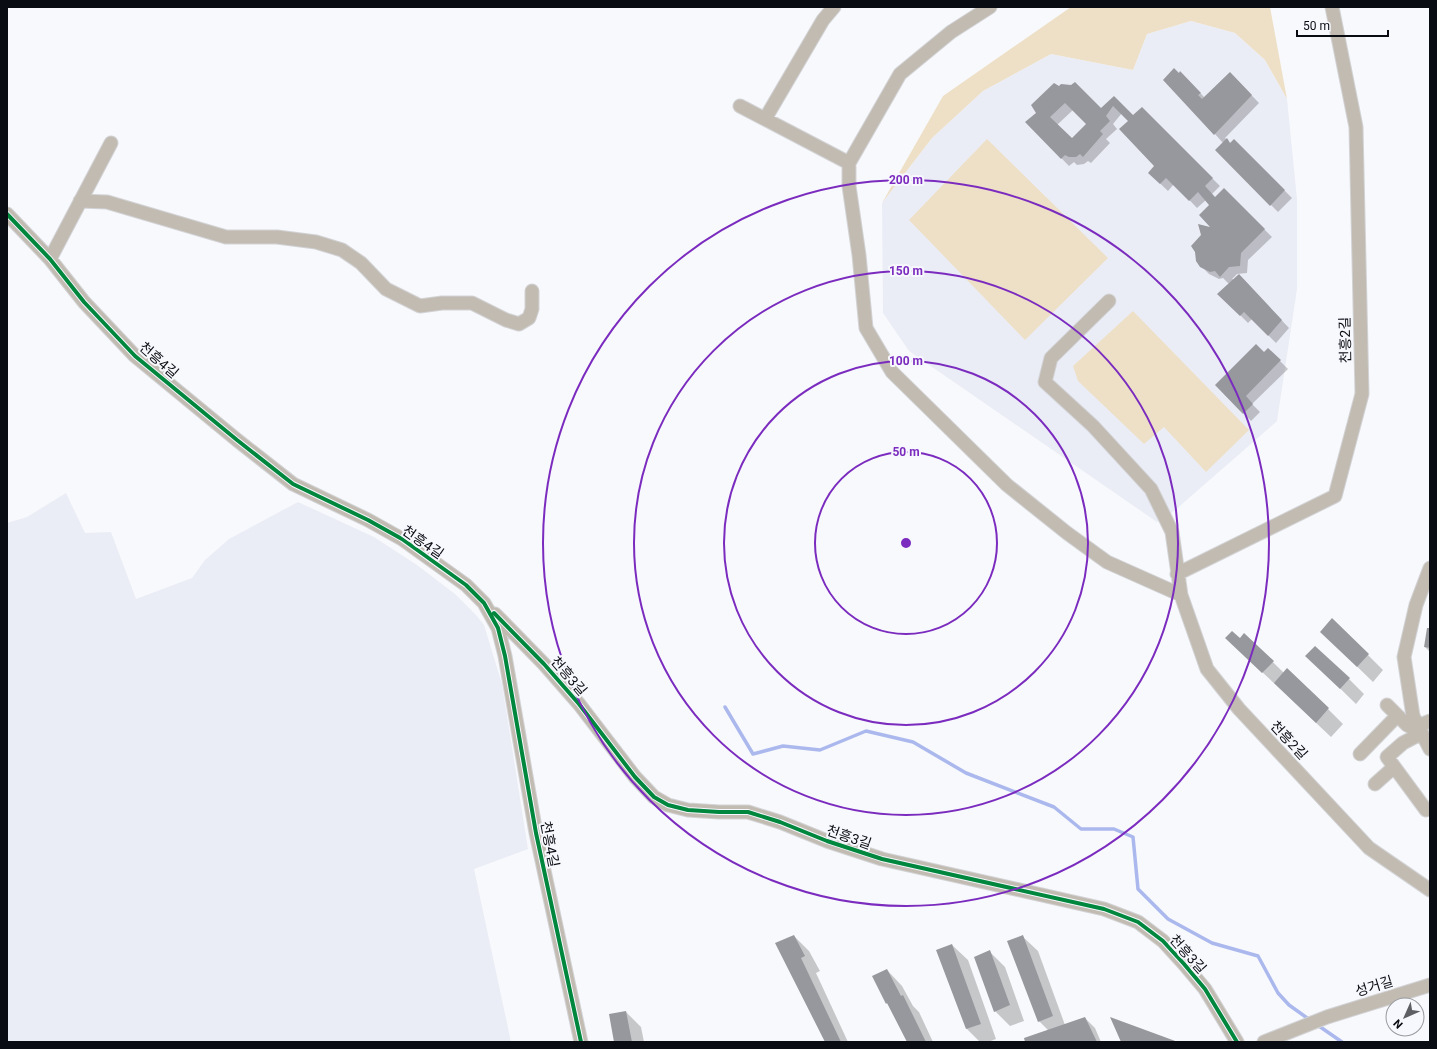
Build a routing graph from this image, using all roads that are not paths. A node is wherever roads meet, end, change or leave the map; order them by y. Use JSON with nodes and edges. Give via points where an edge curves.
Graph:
{"nodes":[{"id":1,"x":834,"y":7,"type":"edge"},
{"id":2,"x":990,"y":7,"type":"edge"},
{"id":3,"x":1332,"y":7,"type":"edge"},
{"id":4,"x":740,"y":106,"type":"dead end"},
{"id":5,"x":765,"y":119,"type":"junction"},
{"id":6,"x":111,"y":143,"type":"dead end"},
{"id":7,"x":849,"y":163,"type":"junction"},
{"id":8,"x":80,"y":201,"type":"junction"},
{"id":9,"x":7,"y":214,"type":"edge"},
{"id":10,"x":50,"y":259,"type":"junction"},
{"id":11,"x":532,"y":291,"type":"dead end"},
{"id":12,"x":1109,"y":301,"type":"dead end"},
{"id":13,"x":1430,"y":568,"type":"edge"},
{"id":14,"x":1177,"y":574,"type":"junction"},
{"id":15,"x":1181,"y":595,"type":"junction"},
{"id":16,"x":484,"y":603,"type":"junction"},
{"id":17,"x":1387,"y":705,"type":"dead end"},
{"id":18,"x":1397,"y":716,"type":"junction"},
{"id":19,"x":1423,"y":727,"type":"edge"},
{"id":20,"x":1430,"y":749,"type":"edge"},
{"id":21,"x":1360,"y":754,"type":"dead end"},
{"id":22,"x":1394,"y":767,"type":"junction"},
{"id":23,"x":1375,"y":784,"type":"dead end"},
{"id":24,"x":1426,"y":810,"type":"dead end"},
{"id":25,"x":1430,"y":890,"type":"edge"},
{"id":26,"x":1430,"y":986,"type":"edge"},
{"id":27,"x":581,"y":1042,"type":"edge"},
{"id":28,"x":1237,"y":1042,"type":"edge"},
{"id":29,"x":1264,"y":1042,"type":"edge"}],
"edges":[{"from":1,"to":5,"type":"street","via":[[823,20]]},
{"from":2,"to":7,"type":"street","via":[[951,32],[900,74]]},
{"from":3,"to":14,"type":"street","name":"천흥2길","via":[[1356,127],[1362,394],[1334,496]]},
{"from":4,"to":5,"type":"street"},
{"from":5,"to":7,"type":"street"},
{"from":6,"to":8,"type":"street"},
{"from":7,"to":15,"type":"street","via":[[849,186],[866,328],[892,372],[1008,485],[1067,533],[1107,562]]},
{"from":8,"to":10,"type":"street"},
{"from":8,"to":11,"type":"street","via":[[106,202],[226,237],[277,236],[316,242],[342,250],[362,263],[386,289],[420,306],[472,302],[519,324],[530,318]]},
{"from":9,"to":10,"type":"street","name":"천흥4길"},
{"from":10,"to":16,"type":"street","name":"천흥4길","via":[[84,302],[135,356],[237,440],[293,484],[402,539],[466,585]]},
{"from":12,"to":14,"type":"street","name":"천흥2길","via":[[1051,358],[1045,382],[1093,426],[1151,489],[1172,532]]},
{"from":13,"to":19,"type":"street","via":[[1416,605],[1404,657],[1413,716]]},
{"from":14,"to":15,"type":"street","name":"천흥2길"},
{"from":15,"to":25,"type":"street","name":"천흥2길","via":[[1207,668],[1239,710],[1369,848]]},
{"from":16,"to":27,"type":"street","name":"천흥4길","via":[[498,628],[505,656],[536,833]]},
{"from":16,"to":28,"type":"street","name":"천흥3길","via":[[579,704],[635,777],[654,796],[668,805],[688,810],[748,812],[882,859],[1104,909],[1138,922],[1163,941],[1205,989]]},
{"from":17,"to":18,"type":"street"},
{"from":18,"to":19,"type":"street","via":[[1406,725]]},
{"from":18,"to":21,"type":"street"},
{"from":19,"to":20,"type":"street"},
{"from":19,"to":22,"type":"street","via":[[1387,757]]},
{"from":22,"to":23,"type":"street"},
{"from":22,"to":24,"type":"street"},
{"from":26,"to":29,"type":"street","name":"성거길","via":[[1327,1017]]}]}
